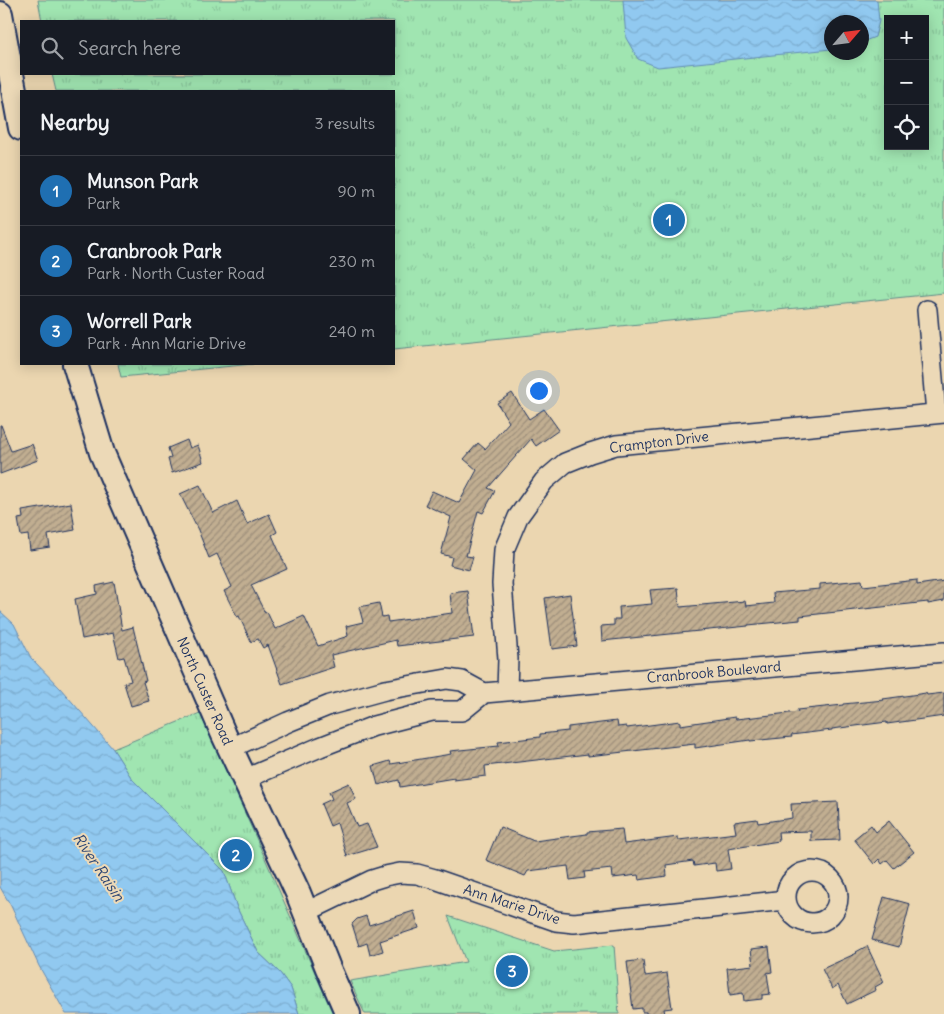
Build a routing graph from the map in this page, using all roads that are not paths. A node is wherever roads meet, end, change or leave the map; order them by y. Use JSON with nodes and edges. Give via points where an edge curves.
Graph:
{"nodes":[{"id":1,"x":0,"y":14,"type":"edge"},
{"id":2,"x":20,"y":123,"type":"edge"},
{"id":3,"x":927,"y":310,"type":"dead end"},
{"id":4,"x":75,"y":365,"type":"edge"},
{"id":5,"x":940,"y":413,"type":"edge"},
{"id":6,"x":944,"y":652,"type":"edge"},
{"id":7,"x":508,"y":690,"type":"junction"},
{"id":8,"x":484,"y":693,"type":"junction"},
{"id":9,"x":230,"y":748,"type":"junction"},
{"id":10,"x":245,"y":779,"type":"junction"},
{"id":11,"x":786,"y":900,"type":"dead end"},
{"id":12,"x":306,"y":912,"type":"junction"},
{"id":13,"x":348,"y":1014,"type":"edge"}],
"edges":[{"from":1,"to":2,"type":"street"},
{"from":3,"to":5,"type":"street"},
{"from":4,"to":9,"type":"street","name":"North Custer Road","via":[[102,453]]},
{"from":5,"to":7,"type":"street","name":"Crampton Drive","via":[[616,445],[565,463],[531,497],[518,517],[504,550],[502,584]]},
{"from":6,"to":7,"type":"street","name":"Cranbrook Boulevard"},
{"from":7,"to":8,"type":"street","name":"Cranbrook Boulevard"},
{"from":8,"to":9,"type":"street","via":[[462,681],[447,679],[385,690],[330,706]]},
{"from":8,"to":10,"type":"street","via":[[462,711],[432,711],[374,726]]},
{"from":9,"to":10,"type":"street","name":"North Custer Road"},
{"from":10,"to":12,"type":"street","name":"North Custer Road"},
{"from":11,"to":12,"type":"street","name":"Ann Marie Drive","via":[[574,923],[541,917],[417,874],[400,873],[372,880]]},
{"from":12,"to":13,"type":"street","name":"North Custer Road"}]}
